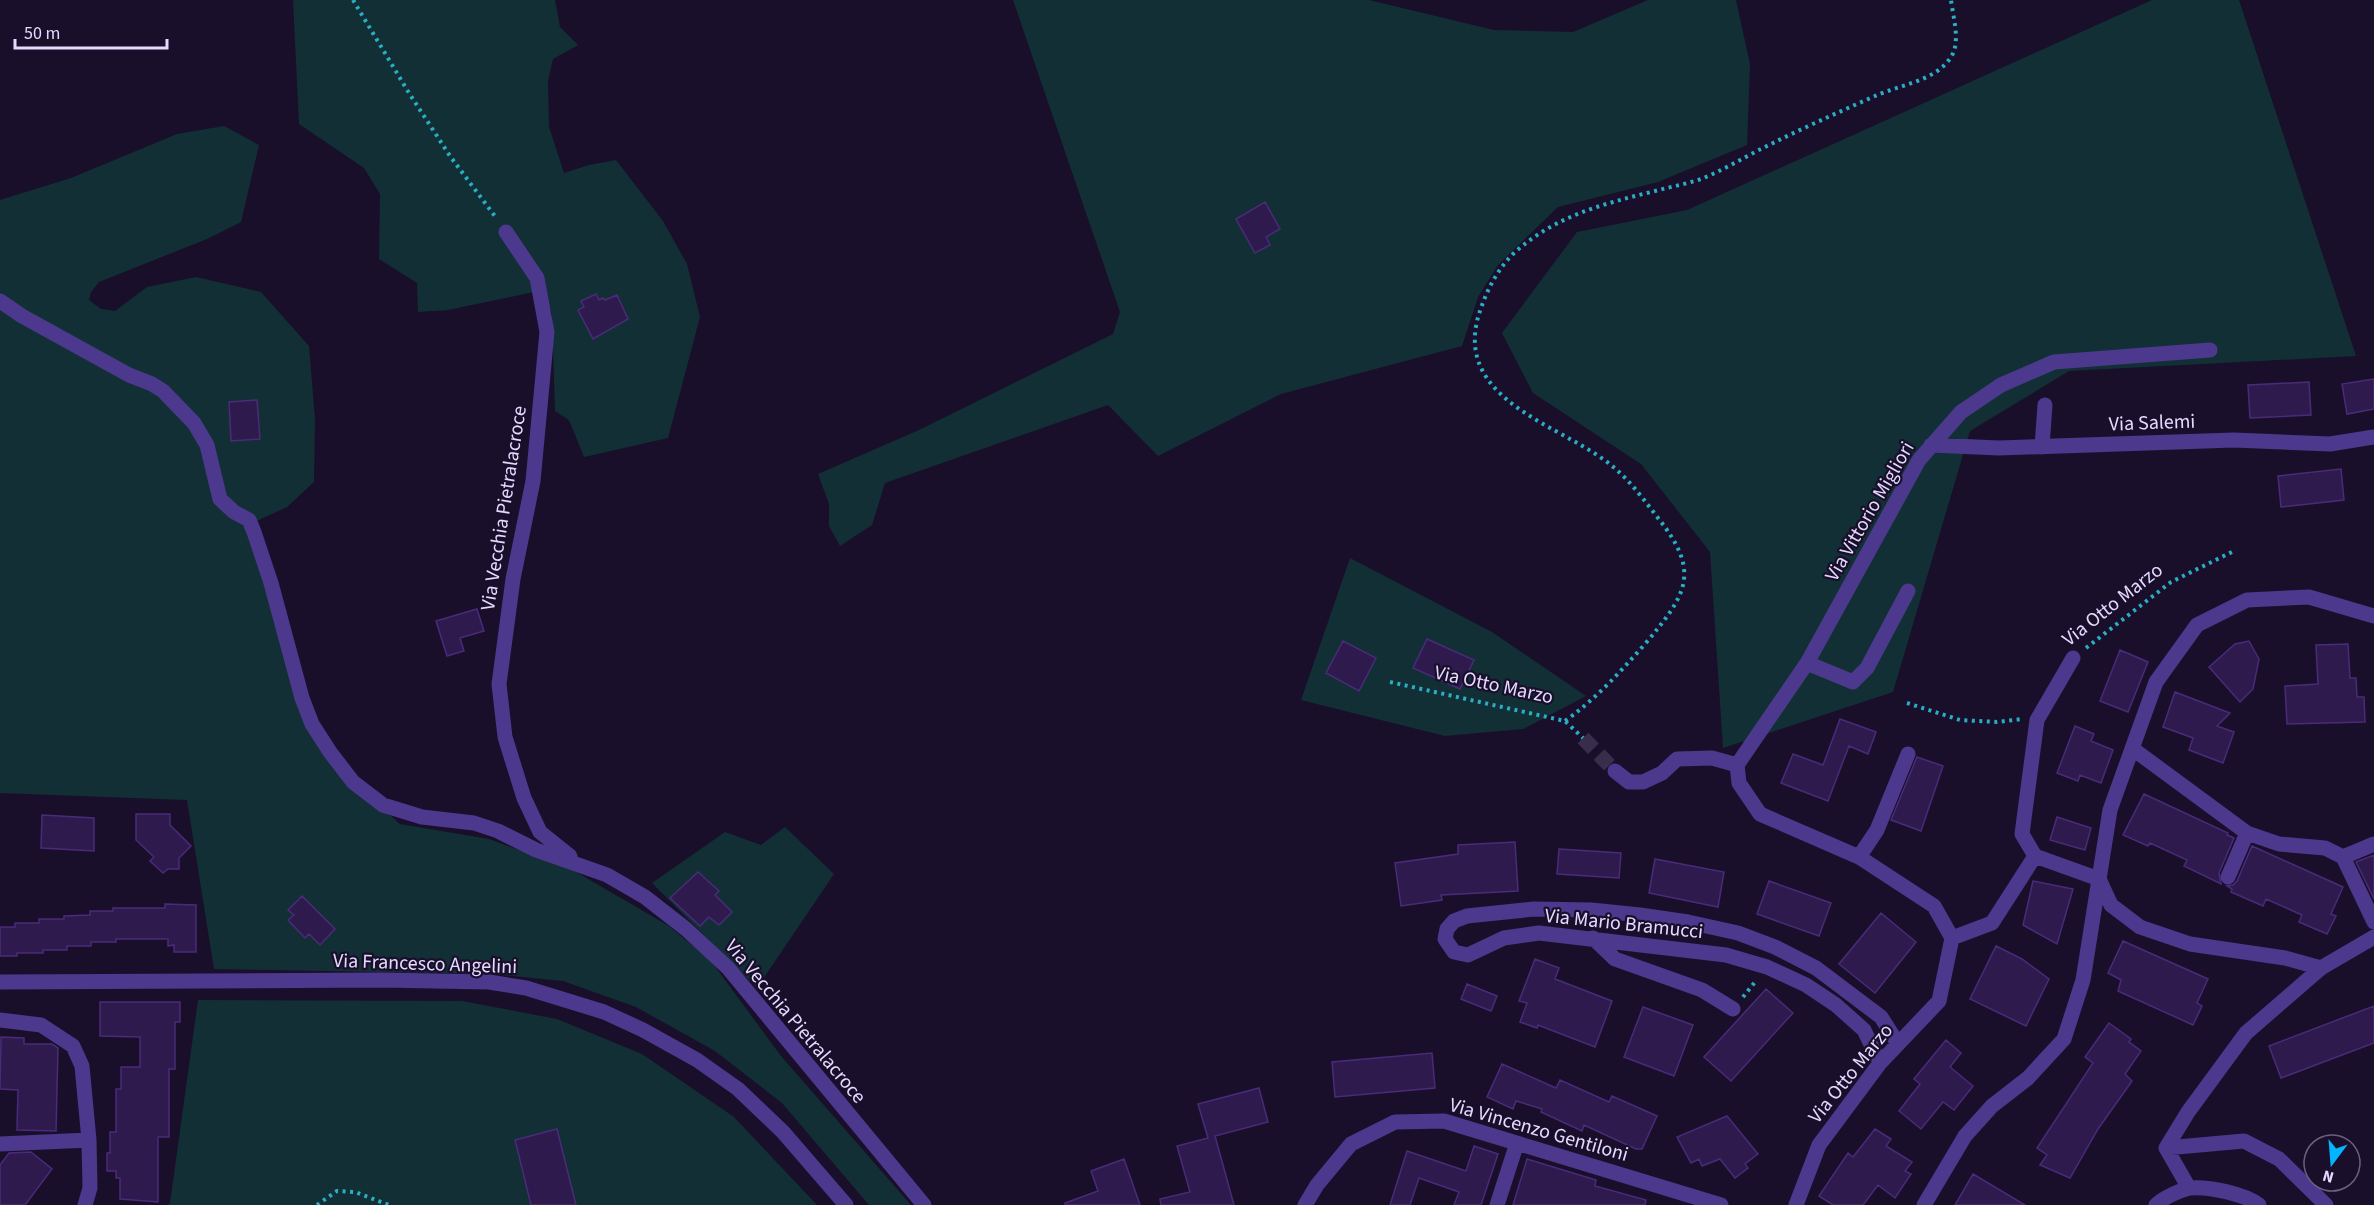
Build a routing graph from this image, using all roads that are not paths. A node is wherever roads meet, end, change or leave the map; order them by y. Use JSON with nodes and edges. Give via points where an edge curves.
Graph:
{"nodes":[{"id":1,"x":506,"y":231,"type":"road end"},
{"id":2,"x":0,"y":301,"type":"edge"},
{"id":3,"x":2210,"y":350,"type":"dead end"},
{"id":4,"x":2045,"y":405,"type":"dead end"},
{"id":5,"x":2374,"y":437,"type":"edge"},
{"id":6,"x":1931,"y":445,"type":"junction"},
{"id":7,"x":2042,"y":447,"type":"junction"},
{"id":8,"x":1858,"y":536,"type":"dead end"},
{"id":9,"x":1871,"y":546,"type":"junction"},
{"id":10,"x":1908,"y":591,"type":"dead end"},
{"id":11,"x":2374,"y":616,"type":"edge"},
{"id":12,"x":2073,"y":658,"type":"road end"},
{"id":13,"x":1807,"y":663,"type":"junction"},
{"id":14,"x":2133,"y":749,"type":"junction"},
{"id":15,"x":1908,"y":754,"type":"dead end"},
{"id":16,"x":1737,"y":765,"type":"junction"},
{"id":17,"x":1615,"y":771,"type":"tunnel mouth"},
{"id":18,"x":2247,"y":833,"type":"junction"},
{"id":19,"x":2374,"y":844,"type":"edge"},
{"id":20,"x":2035,"y":856,"type":"junction"},
{"id":21,"x":1859,"y":857,"type":"junction"},
{"id":22,"x":2343,"y":857,"type":"junction"},
{"id":23,"x":587,"y":868,"type":"junction"},
{"id":24,"x":2228,"y":878,"type":"dead end"},
{"id":25,"x":2099,"y":879,"type":"junction"},
{"id":26,"x":2374,"y":922,"type":"edge"},
{"id":27,"x":2374,"y":937,"type":"edge"},
{"id":28,"x":1593,"y":938,"type":"junction"},
{"id":29,"x":1952,"y":938,"type":"junction"},
{"id":30,"x":2321,"y":968,"type":"junction"},
{"id":31,"x":0,"y":982,"type":"edge"},
{"id":32,"x":1733,"y":1010,"type":"road end"},
{"id":33,"x":0,"y":1020,"type":"edge"},
{"id":34,"x":1898,"y":1044,"type":"junction"},
{"id":35,"x":1880,"y":1063,"type":"junction"},
{"id":36,"x":89,"y":1140,"type":"junction"},
{"id":37,"x":1517,"y":1143,"type":"junction"},
{"id":38,"x":0,"y":1144,"type":"edge"},
{"id":39,"x":2166,"y":1148,"type":"junction"},
{"id":40,"x":2189,"y":1188,"type":"junction"},
{"id":41,"x":85,"y":1205,"type":"edge"},
{"id":42,"x":846,"y":1205,"type":"edge"},
{"id":43,"x":924,"y":1205,"type":"edge"},
{"id":44,"x":1305,"y":1205,"type":"edge"},
{"id":45,"x":1497,"y":1205,"type":"edge"},
{"id":46,"x":1721,"y":1205,"type":"edge"},
{"id":47,"x":1796,"y":1205,"type":"edge"},
{"id":48,"x":1924,"y":1205,"type":"edge"},
{"id":49,"x":2156,"y":1205,"type":"edge"},
{"id":50,"x":2259,"y":1205,"type":"edge"},
{"id":51,"x":2326,"y":1205,"type":"edge"}],
"edges":[{"from":1,"to":23,"type":"street","name":"Via Vecchia Pietralacroce","via":[[537,278],[547,332],[533,481],[513,579],[499,684],[504,737],[540,832]]},
{"from":2,"to":23,"type":"street","name":"Via Vecchia Pietralacroce","via":[[152,384],[194,423],[207,445],[220,499],[249,520],[254,532],[312,724],[353,782],[383,805],[423,817],[474,823]]},
{"from":3,"to":6,"type":"street","name":"Via Vittorio Migliori","via":[[2054,362],[2001,385],[1961,412]]},
{"from":4,"to":7,"type":"street"},
{"from":5,"to":7,"type":"street","name":"Via Salemi","via":[[2330,444],[2234,440]]},
{"from":6,"to":7,"type":"street","name":"Via Salemi"},
{"from":6,"to":9,"type":"street","name":"Via Vittorio Migliori"},
{"from":8,"to":9,"type":"street"},
{"from":9,"to":13,"type":"street","name":"Via Vittorio Migliori"},
{"from":10,"to":13,"type":"street","via":[[1867,668],[1853,682]]},
{"from":11,"to":14,"type":"street","via":[[2309,597],[2247,600],[2197,626],[2156,682]]},
{"from":12,"to":20,"type":"street","name":"Via Otto Marzo","via":[[2037,720],[2022,834]]},
{"from":13,"to":16,"type":"street","name":"Via Vittorio Migliori"},
{"from":14,"to":18,"type":"street"},
{"from":14,"to":25,"type":"street","via":[[2110,810]]},
{"from":15,"to":21,"type":"street","via":[[1877,830]]},
{"from":16,"to":17,"type":"street","via":[[1712,758],[1677,759],[1662,773],[1643,782],[1629,782]]},
{"from":16,"to":21,"type":"street","via":[[1739,783],[1760,814]]},
{"from":18,"to":22,"type":"street","via":[[2278,844],[2325,848]]},
{"from":18,"to":24,"type":"street"},
{"from":19,"to":22,"type":"street"},
{"from":20,"to":25,"type":"street"},
{"from":20,"to":29,"type":"street","via":[[1992,923]]},
{"from":21,"to":29,"type":"street","via":[[1934,906]]},
{"from":22,"to":26,"type":"street"},
{"from":23,"to":43,"type":"street","name":"Via Vecchia Pietralacroce","via":[[645,897],[728,968]]},
{"from":25,"to":30,"type":"street","via":[[2111,904],[2140,927],[2190,944],[2285,958]]},
{"from":25,"to":48,"type":"street","via":[[2083,980],[2064,1039],[1965,1136]]},
{"from":27,"to":30,"type":"street"},
{"from":28,"to":32,"type":"street","via":[[1616,959],[1702,990]]},
{"from":28,"to":34,"type":"street","name":"Via Mario Bramucci","via":[[1539,933],[1504,938],[1468,955],[1454,952],[1445,939],[1447,928],[1467,916],[1534,909],[1640,915],[1738,933],[1816,968],[1881,1017]]},
{"from":28,"to":35,"type":"street","name":"Via Mario Bramucci","via":[[1726,955],[1767,967],[1806,985],[1836,1005],[1864,1030]]},
{"from":29,"to":34,"type":"street","name":"Via Otto Marzo","via":[[1939,1001]]},
{"from":30,"to":39,"type":"street","via":[[2246,1033]]},
{"from":31,"to":42,"type":"street","name":"Via Francesco Angelini","via":[[381,980],[489,982],[526,988],[604,1012],[697,1060],[738,1089],[783,1132]]},
{"from":33,"to":36,"type":"street","via":[[41,1025],[73,1046],[82,1066]]},
{"from":34,"to":35,"type":"street","name":"Via Otto Marzo"},
{"from":35,"to":47,"type":"street","name":"Via Otto Marzo","via":[[1819,1145]]},
{"from":36,"to":38,"type":"street"},
{"from":36,"to":41,"type":"street","via":[[90,1188]]},
{"from":37,"to":44,"type":"street","name":"Via Vincenzo Gentiloni","via":[[1444,1121],[1395,1122],[1351,1144]]},
{"from":37,"to":45,"type":"street"},
{"from":37,"to":46,"type":"street","name":"Via Vincenzo Gentiloni"},
{"from":39,"to":40,"type":"street"},
{"from":39,"to":51,"type":"street","via":[[2244,1141],[2279,1159]]},
{"from":40,"to":49,"type":"street"},
{"from":40,"to":50,"type":"street","via":[[2216,1190],[2252,1199]]}]}
